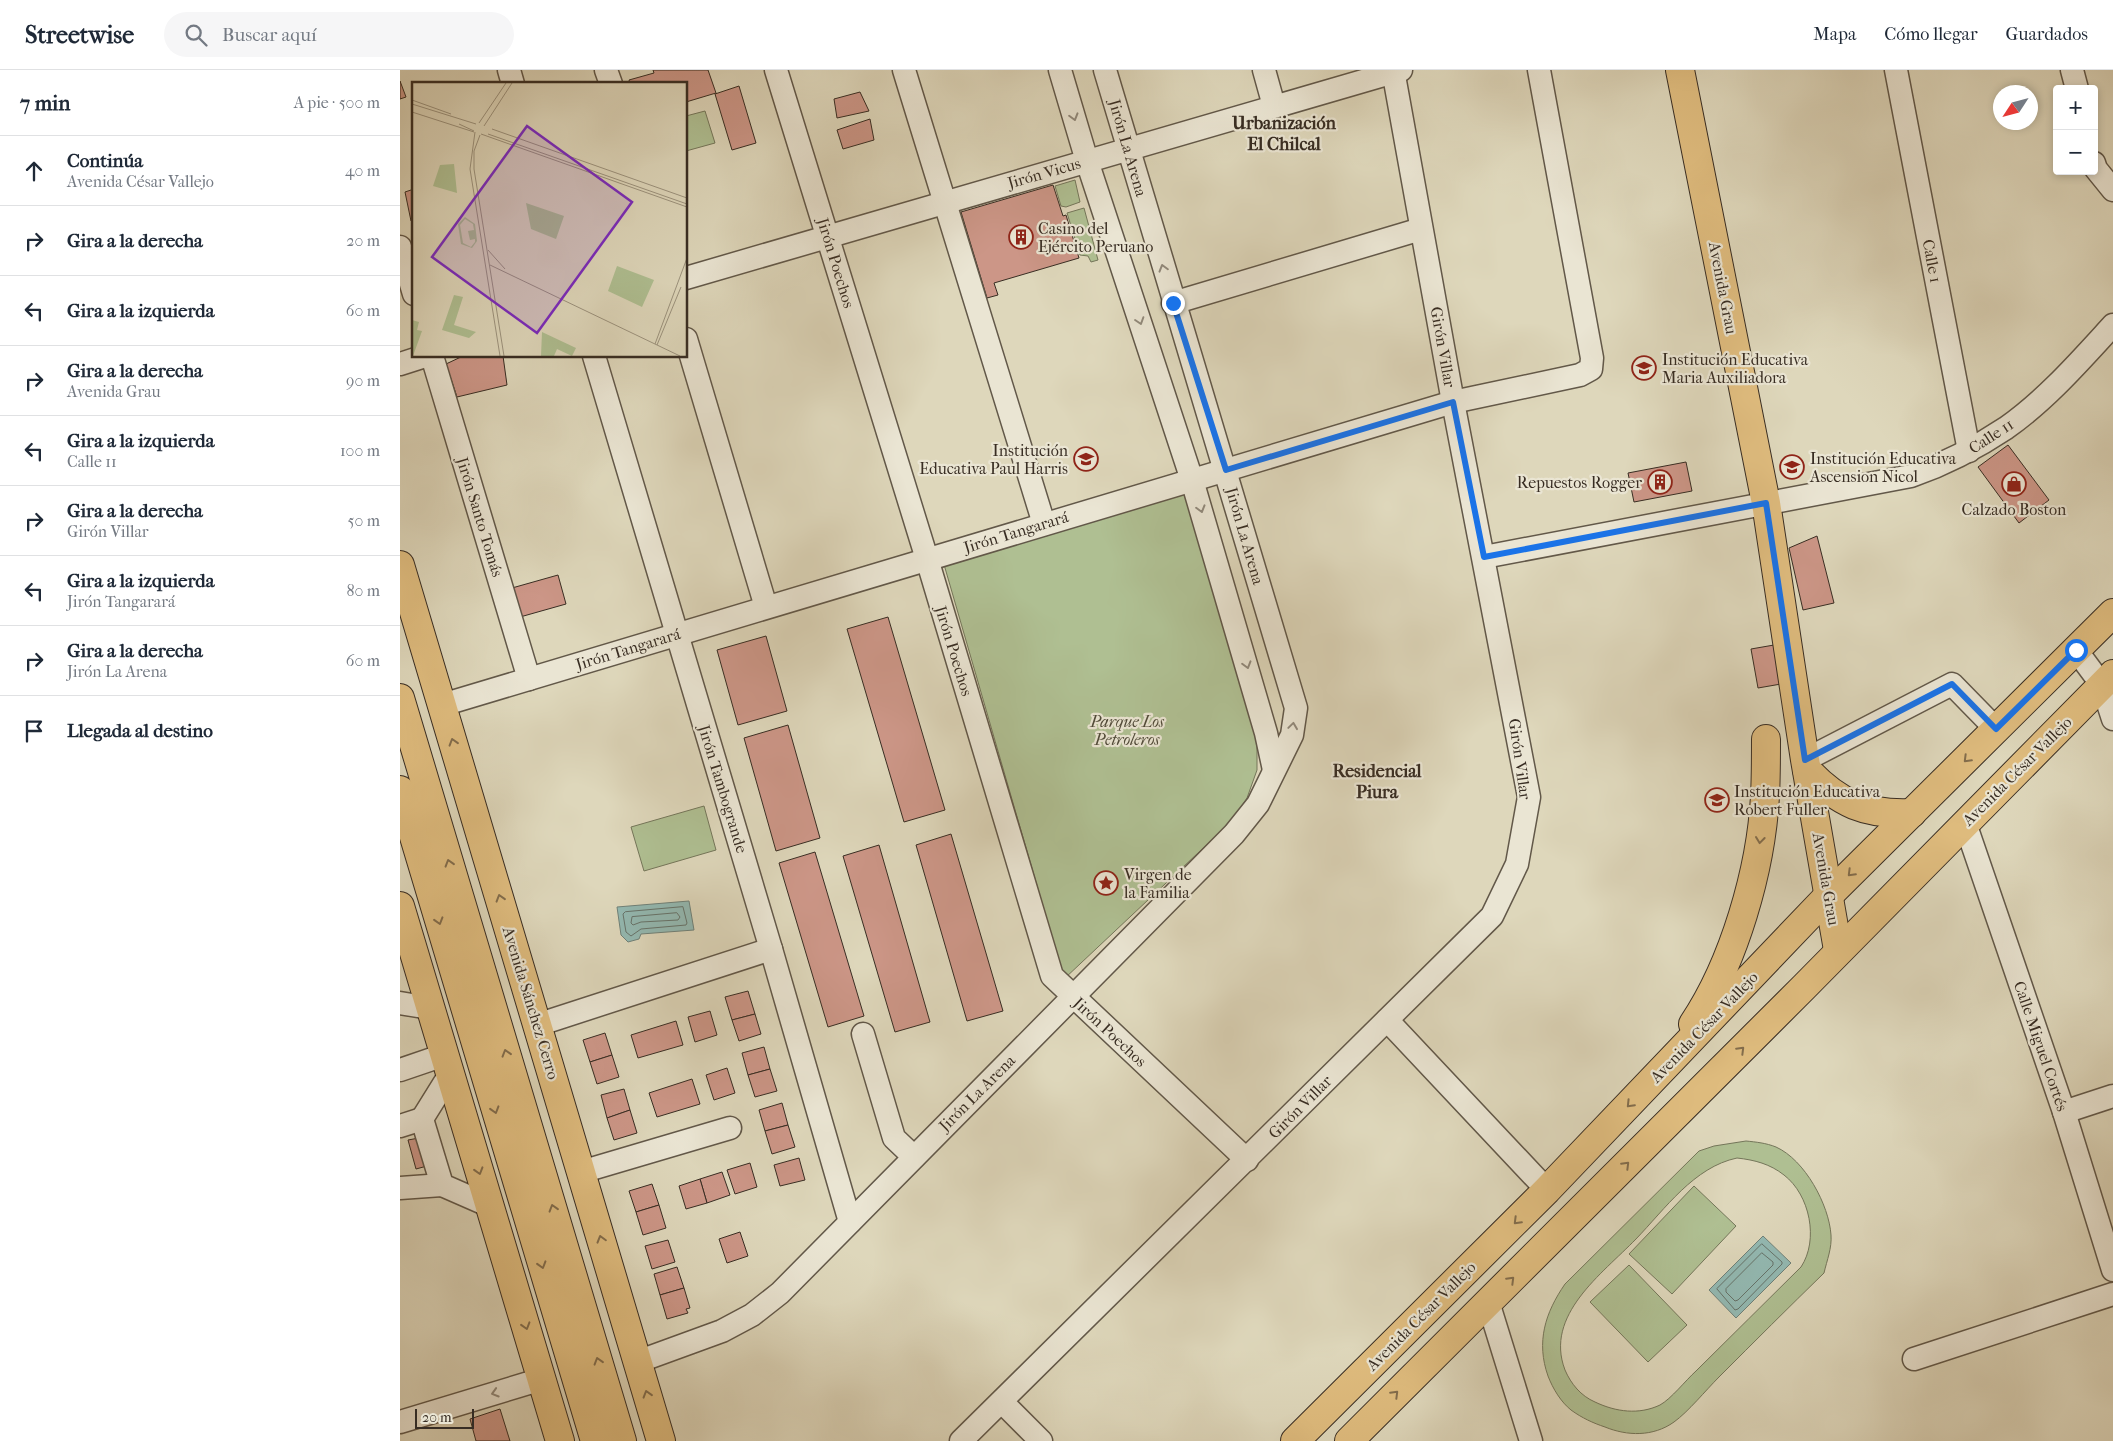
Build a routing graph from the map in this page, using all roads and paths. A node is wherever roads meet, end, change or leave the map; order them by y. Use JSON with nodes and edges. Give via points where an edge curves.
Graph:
{"nodes":[{"id":1,"x":776,"y":70,"type":"edge"},
{"id":2,"x":904,"y":70,"type":"edge"},
{"id":3,"x":1060,"y":70,"type":"edge"},
{"id":4,"x":1105,"y":70,"type":"edge"},
{"id":5,"x":1264,"y":70,"type":"edge"},
{"id":6,"x":1396,"y":70,"type":"edge"},
{"id":7,"x":1539,"y":70,"type":"edge"},
{"id":8,"x":1680,"y":70,"type":"edge"},
{"id":9,"x":1896,"y":70,"type":"edge"},
{"id":10,"x":2072,"y":70,"type":"edge"},
{"id":11,"x":2075,"y":85,"type":"edge"},
{"id":12,"x":1274,"y":106,"type":"junction"},
{"id":13,"x":1128,"y":149,"type":"junction"},
{"id":14,"x":1087,"y":161,"type":"junction"},
{"id":15,"x":2098,"y":171,"type":"edge"},
{"id":16,"x":2113,"y":190,"type":"edge"},
{"id":17,"x":944,"y":202,"type":"junction"},
{"id":18,"x":1421,"y":229,"type":"junction"},
{"id":19,"x":828,"y":236,"type":"junction"},
{"id":20,"x":400,"y":247,"type":"edge"},
{"id":21,"x":688,"y":277,"type":"edge"},
{"id":22,"x":412,"y":287,"type":"edge"},
{"id":23,"x":1173,"y":303,"type":"junction"},
{"id":24,"x":2113,"y":325,"type":"edge"},
{"id":25,"x":688,"y":346,"type":"edge"},
{"id":26,"x":419,"y":358,"type":"edge"},
{"id":27,"x":433,"y":358,"type":"edge"},
{"id":28,"x":595,"y":358,"type":"edge"},
{"id":29,"x":400,"y":364,"type":"edge"},
{"id":30,"x":1453,"y":402,"type":"junction"},
{"id":31,"x":1969,"y":451,"type":"junction"},
{"id":32,"x":1226,"y":470,"type":"junction"},
{"id":33,"x":1192,"y":480,"type":"junction"},
{"id":34,"x":1766,"y":503,"type":"junction"},
{"id":35,"x":1044,"y":524,"type":"junction"},
{"id":36,"x":1484,"y":557,"type":"junction"},
{"id":37,"x":927,"y":559,"type":"junction"},
{"id":38,"x":400,"y":565,"type":"edge"},
{"id":39,"x":766,"y":607,"type":"junction"},
{"id":40,"x":2113,"y":613,"type":"edge"},
{"id":41,"x":677,"y":634,"type":"junction"},
{"id":42,"x":2076,"y":650,"type":"junction"},
{"id":43,"x":528,"y":679,"type":"junction"},
{"id":44,"x":2107,"y":679,"type":"edge"},
{"id":45,"x":400,"y":698,"type":"edge"},
{"id":46,"x":442,"y":705,"type":"junction"},
{"id":47,"x":2113,"y":719,"type":"edge"},
{"id":48,"x":1996,"y":729,"type":"junction"},
{"id":49,"x":1766,"y":739,"type":"dead end"},
{"id":50,"x":1806,"y":765,"type":"junction"},
{"id":51,"x":1274,"y":770,"type":"junction"},
{"id":52,"x":400,"y":790,"type":"edge"},
{"id":53,"x":1912,"y":813,"type":"junction"},
{"id":54,"x":1965,"y":823,"type":"junction"},
{"id":55,"x":1828,"y":896,"type":"junction"},
{"id":56,"x":401,"y":912,"type":"edge"},
{"id":57,"x":771,"y":949,"type":"junction"},
{"id":58,"x":1838,"y":950,"type":"junction"},
{"id":59,"x":1073,"y":997,"type":"junction"},
{"id":60,"x":400,"y":1002,"type":"edge"},
{"id":61,"x":430,"y":1008,"type":"junction"},
{"id":62,"x":1387,"y":1020,"type":"junction"},
{"id":63,"x":538,"y":1025,"type":"junction"},
{"id":64,"x":862,"y":1034,"type":"dead end"},
{"id":65,"x":447,"y":1064,"type":"junction"},
{"id":66,"x":1665,"y":1067,"type":"junction"},
{"id":67,"x":400,"y":1070,"type":"edge"},
{"id":68,"x":2113,"y":1096,"type":"edge"},
{"id":69,"x":2064,"y":1112,"type":"junction"},
{"id":70,"x":422,"y":1119,"type":"junction"},
{"id":71,"x":400,"y":1126,"type":"edge"},
{"id":72,"x":730,"y":1128,"type":"dead end"},
{"id":73,"x":914,"y":1157,"type":"junction"},
{"id":74,"x":1247,"y":1160,"type":"junction"},
{"id":75,"x":581,"y":1172,"type":"junction"},
{"id":76,"x":442,"y":1185,"type":"junction"},
{"id":77,"x":400,"y":1188,"type":"edge"},
{"id":78,"x":1547,"y":1190,"type":"junction"},
{"id":79,"x":490,"y":1206,"type":"junction"},
{"id":80,"x":850,"y":1222,"type":"junction"},
{"id":81,"x":2113,"y":1270,"type":"edge"},
{"id":82,"x":2113,"y":1294,"type":"edge"},
{"id":83,"x":1488,"y":1302,"type":"junction"},
{"id":84,"x":1914,"y":1360,"type":"dead end"},
{"id":85,"x":637,"y":1362,"type":"junction"},
{"id":86,"x":542,"y":1379,"type":"junction"},
{"id":87,"x":1002,"y":1402,"type":"junction"},
{"id":88,"x":400,"y":1422,"type":"edge"},
{"id":89,"x":1361,"y":1436,"type":"edge"},
{"id":90,"x":560,"y":1441,"type":"edge"},
{"id":91,"x":595,"y":1441,"type":"edge"},
{"id":92,"x":622,"y":1441,"type":"edge"},
{"id":93,"x":661,"y":1441,"type":"edge"},
{"id":94,"x":961,"y":1441,"type":"edge"},
{"id":95,"x":1041,"y":1441,"type":"edge"},
{"id":96,"x":1295,"y":1441,"type":"edge"},
{"id":97,"x":1531,"y":1441,"type":"edge"}],
"edges":[{"from":1,"to":19,"type":"street","name":"Jirón Poechos"},
{"from":2,"to":17,"type":"street"},
{"from":3,"to":14,"type":"street","one_way":true},
{"from":4,"to":13,"type":"street","name":"Jirón La Arena"},
{"from":5,"to":12,"type":"street"},
{"from":6,"to":12,"type":"street","name":"Jirón Vicus"},
{"from":6,"to":18,"type":"street","name":"Girón Villar"},
{"from":7,"to":30,"type":"street","name":"Jirón Tangarará","via":[[1592,358],[1591,369],[1580,375]]},
{"from":8,"to":34,"type":"main road","name":"Avenida Grau"},
{"from":9,"to":31,"type":"street","name":"Calle 1"},
{"from":10,"to":11,"type":"street"},
{"from":12,"to":13,"type":"street","name":"Jirón Vicus"},
{"from":13,"to":14,"type":"street","name":"Jirón Vicus"},
{"from":23,"to":13,"type":"street","name":"Jirón La Arena","one_way":true},
{"from":14,"to":17,"type":"street","name":"Jirón Vicus"},
{"from":14,"to":33,"type":"street","one_way":true},
{"from":15,"to":16,"type":"street"},
{"from":17,"to":19,"type":"street","name":"Jirón Vicus"},
{"from":17,"to":35,"type":"street"},
{"from":18,"to":23,"type":"street"},
{"from":18,"to":30,"type":"street","name":"Girón Villar"},
{"from":19,"to":21,"type":"street","name":"Jirón Vicus"},
{"from":19,"to":37,"type":"street","name":"Jirón Poechos"},
{"from":20,"to":22,"type":"street"},
{"from":23,"to":32,"type":"street","name":"Jirón La Arena"},
{"from":24,"to":31,"type":"street","name":"Calle 11","via":[[2034,405]]},
{"from":25,"to":39,"type":"street"},
{"from":26,"to":29,"type":"street"},
{"from":27,"to":43,"type":"street","name":"Jirón Santo Tomás"},
{"from":28,"to":41,"type":"street","name":"Jirón Tambogrande"},
{"from":30,"to":32,"type":"street","name":"Jirón Tangarará"},
{"from":30,"to":36,"type":"street","name":"Girón Villar"},
{"from":31,"to":34,"type":"street","name":"Calle 11","via":[[1911,476]]},
{"from":32,"to":33,"type":"street","name":"Jirón Tangarará"},
{"from":51,"to":32,"type":"street","name":"Jirón La Arena","one_way":true,"via":[[1292,735],[1296,708]]},
{"from":33,"to":35,"type":"street","name":"Jirón Tangarará"},
{"from":33,"to":51,"type":"street","one_way":true,"via":[[1260,709]]},
{"from":34,"to":36,"type":"street","name":"Calle 11"},
{"from":34,"to":50,"type":"main road","name":"Avenida Grau"},
{"from":35,"to":37,"type":"street","name":"Jirón Tangarará"},
{"from":36,"to":62,"type":"street","name":"Girón Villar","via":[[1529,796],[1518,864],[1492,916]]},
{"from":37,"to":39,"type":"street","name":"Jirón Tangarará"},
{"from":37,"to":59,"type":"street","name":"Jirón Poechos","via":[[1052,976]]},
{"from":38,"to":46,"type":"main road","name":"Avenida Sánchez Cerro"},
{"from":39,"to":41,"type":"street","name":"Jirón Tangarará"},
{"from":40,"to":42,"type":"main road","name":"Avenida César Vallejo"},
{"from":41,"to":43,"type":"street","name":"Jirón Tangarará"},
{"from":41,"to":57,"type":"street","name":"Jirón Tambogrande"},
{"from":42,"to":44,"type":"street"},
{"from":42,"to":48,"type":"main road","name":"Avenida César Vallejo"},
{"from":43,"to":46,"type":"street","name":"Jirón Tangarará"},
{"from":44,"to":47,"type":"street"},
{"from":44,"to":54,"type":"main road","name":"Avenida César Vallejo"},
{"from":92,"to":45,"type":"main road","one_way":true},
{"from":63,"to":46,"type":"main road","name":"Avenida Sánchez Cerro","one_way":true},
{"from":48,"to":50,"type":"street","via":[[1952,684]]},
{"from":48,"to":53,"type":"main road","name":"Avenida César Vallejo","one_way":true},
{"from":49,"to":66,"type":"main road","one_way":true,"via":[[1765,797],[1758,855],[1744,912],[1724,966],[1697,1018]]},
{"from":50,"to":53,"type":"main road","via":[[1824,788],[1843,801],[1881,813]]},
{"from":50,"to":55,"type":"main road","name":"Avenida Grau"},
{"from":51,"to":59,"type":"street","name":"Jirón La Arena","via":[[1258,804],[1234,834]]},
{"from":52,"to":91,"type":"main road","one_way":true},
{"from":53,"to":55,"type":"main road","name":"Avenida César Vallejo","one_way":true},
{"from":54,"to":58,"type":"main road","name":"Avenida César Vallejo"},
{"from":54,"to":69,"type":"street","name":"Calle Miguel Cortés"},
{"from":55,"to":58,"type":"main road","name":"Avenida Grau"},
{"from":55,"to":66,"type":"main road","name":"Avenida César Vallejo"},
{"from":56,"to":61,"type":"main road"},
{"from":57,"to":63,"type":"street"},
{"from":57,"to":80,"type":"street","name":"Jirón Tambogrande"},
{"from":83,"to":58,"type":"main road","name":"Avenida César Vallejo","one_way":true},
{"from":59,"to":73,"type":"street","name":"Jirón La Arena"},
{"from":59,"to":74,"type":"street","name":"Jirón Poechos"},
{"from":60,"to":61,"type":"street"},
{"from":61,"to":65,"type":"main road"},
{"from":62,"to":74,"type":"street","name":"Girón Villar"},
{"from":62,"to":78,"type":"street"},
{"from":63,"to":75,"type":"main road","name":"Avenida Sánchez Cerro"},
{"from":64,"to":73,"type":"street","via":[[894,1138]]},
{"from":65,"to":67,"type":"street"},
{"from":65,"to":70,"type":"street"},
{"from":65,"to":79,"type":"main road","one_way":true},
{"from":66,"to":78,"type":"main road","name":"Avenida César Vallejo","one_way":true},
{"from":68,"to":69,"type":"street"},
{"from":69,"to":81,"type":"street","name":"Calle Miguel Cortés"},
{"from":70,"to":71,"type":"street"},
{"from":70,"to":76,"type":"street"},
{"from":72,"to":75,"type":"street"},
{"from":73,"to":80,"type":"street","name":"Jirón La Arena"},
{"from":74,"to":87,"type":"street","name":"Girón Villar"},
{"from":85,"to":75,"type":"main road","name":"Avenida Sánchez Cerro","one_way":true},
{"from":76,"to":77,"type":"street"},
{"from":76,"to":79,"type":"street"},
{"from":78,"to":96,"type":"main road","name":"Avenida César Vallejo","one_way":true},
{"from":79,"to":86,"type":"main road","one_way":true},
{"from":80,"to":85,"type":"street","name":"Jirón La Arena","via":[[780,1293],[752,1315],[722,1331]]},
{"from":82,"to":84,"type":"street"},
{"from":89,"to":83,"type":"main road","name":"Avenida César Vallejo","one_way":true},
{"from":83,"to":97,"type":"street"},
{"from":93,"to":85,"type":"main road","name":"Avenida Sánchez Cerro","one_way":true},
{"from":86,"to":88,"type":"street","one_way":true},
{"from":86,"to":90,"type":"main road"},
{"from":87,"to":94,"type":"street","name":"Girón Villar"},
{"from":87,"to":95,"type":"street"}]}
